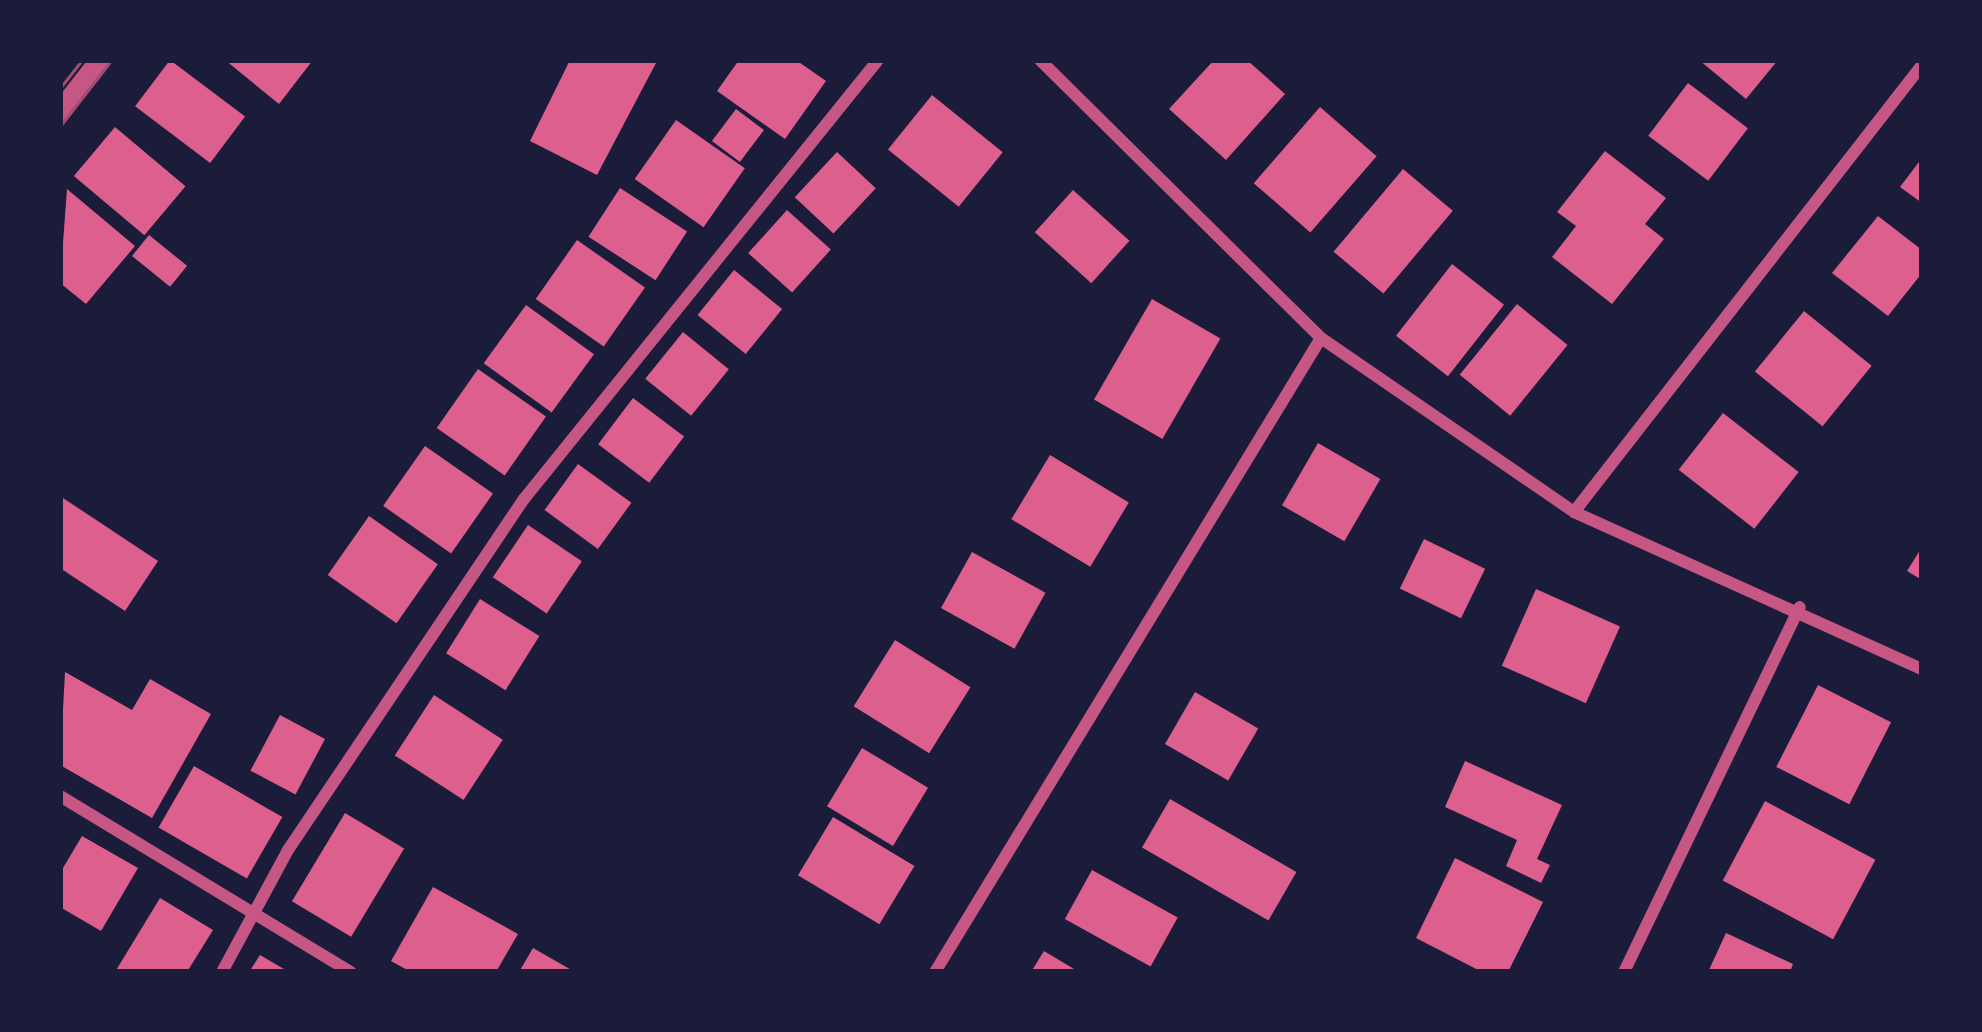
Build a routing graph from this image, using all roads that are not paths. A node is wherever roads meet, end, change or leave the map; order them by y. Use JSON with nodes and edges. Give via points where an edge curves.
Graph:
{"nodes":[{"id":1,"x":100,"y":60,"type":"edge"},
{"id":2,"x":878,"y":60,"type":"edge"},
{"id":3,"x":1040,"y":60,"type":"edge"},
{"id":4,"x":1922,"y":65,"type":"edge"},
{"id":5,"x":60,"y":111,"type":"edge"},
{"id":6,"x":1322,"y":338,"type":"junction"},
{"id":7,"x":1574,"y":512,"type":"junction"},
{"id":8,"x":1800,"y":607,"type":"junction"},
{"id":9,"x":1922,"y":669,"type":"edge"},
{"id":10,"x":60,"y":796,"type":"edge"},
{"id":11,"x":255,"y":916,"type":"junction"},
{"id":12,"x":222,"y":972,"type":"edge"},
{"id":13,"x":351,"y":972,"type":"edge"},
{"id":14,"x":935,"y":972,"type":"edge"},
{"id":15,"x":1624,"y":972,"type":"edge"}],
"edges":[{"from":1,"to":5,"type":"street"},
{"from":2,"to":11,"type":"street","via":[[524,499]]},
{"from":3,"to":6,"type":"street"},
{"from":4,"to":7,"type":"street"},
{"from":6,"to":7,"type":"street"},
{"from":6,"to":14,"type":"street"},
{"from":7,"to":8,"type":"street"},
{"from":8,"to":9,"type":"street"},
{"from":8,"to":15,"type":"street"},
{"from":10,"to":11,"type":"street"},
{"from":11,"to":12,"type":"street"},
{"from":11,"to":13,"type":"street"}]}
